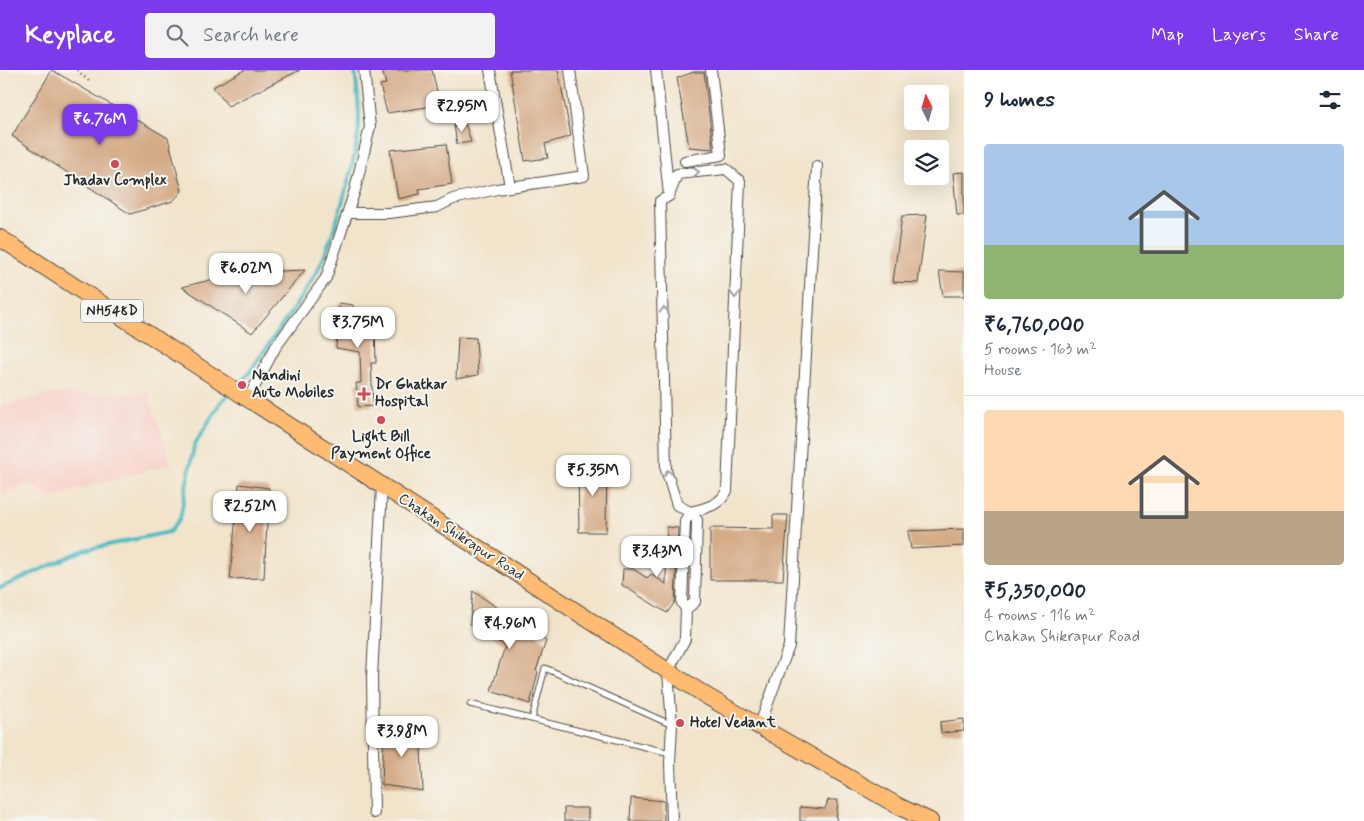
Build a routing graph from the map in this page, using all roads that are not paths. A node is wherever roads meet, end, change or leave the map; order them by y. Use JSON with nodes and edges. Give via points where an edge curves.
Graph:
{"nodes":[{"id":1,"x":364,"y":70,"type":"edge"},
{"id":2,"x":490,"y":70,"type":"edge"},
{"id":3,"x":570,"y":70,"type":"edge"},
{"id":4,"x":656,"y":70,"type":"edge"},
{"id":5,"x":711,"y":70,"type":"edge"},
{"id":6,"x":684,"y":161,"type":"dead end"},
{"id":7,"x":817,"y":166,"type":"dead end"},
{"id":8,"x":510,"y":187,"type":"junction"},
{"id":9,"x":669,"y":196,"type":"junction"},
{"id":10,"x":348,"y":213,"type":"junction"},
{"id":11,"x":0,"y":238,"type":"edge"},
{"id":12,"x":245,"y":397,"type":"junction"},
{"id":13,"x":382,"y":486,"type":"junction"},
{"id":14,"x":690,"y":512,"type":"junction"},
{"id":15,"x":668,"y":672,"type":"junction"},
{"id":16,"x":470,"y":704,"type":"dead end"},
{"id":17,"x":532,"y":719,"type":"junction"},
{"id":18,"x":672,"y":725,"type":"junction"},
{"id":19,"x":759,"y":727,"type":"junction"},
{"id":20,"x":670,"y":753,"type":"junction"},
{"id":21,"x":374,"y":813,"type":"dead end"},
{"id":22,"x":911,"y":817,"type":"edge"},
{"id":23,"x":672,"y":821,"type":"edge"},
{"id":24,"x":930,"y":821,"type":"edge"}],
"edges":[{"from":1,"to":10,"type":"street","via":[[370,127]]},
{"from":2,"to":8,"type":"street"},
{"from":3,"to":8,"type":"street","via":[[584,176]]},
{"from":4,"to":9,"type":"street"},
{"from":5,"to":6,"type":"street","via":[[721,155]]},
{"from":7,"to":19,"type":"street","via":[[789,646]]},
{"from":8,"to":10,"type":"street","via":[[453,200],[437,207],[389,213]]},
{"from":14,"to":9,"type":"street","one_way":true,"via":[[677,505],[666,470],[660,201]]},
{"from":9,"to":14,"type":"street","one_way":true,"via":[[677,174],[726,169],[740,181],[726,491],[722,499],[712,506]]},
{"from":10,"to":12,"type":"street","via":[[326,278],[275,348]]},
{"from":11,"to":12,"type":"highway","name":"Chakan Shikrapur Road","number":"NH548D"},
{"from":12,"to":13,"type":"highway","name":"Chakan Shikrapur Road","number":"NH548D"},
{"from":13,"to":15,"type":"highway","name":"Chakan Shikrapur Road","number":"NH548D"},
{"from":13,"to":21,"type":"street","via":[[372,677]]},
{"from":14,"to":15,"type":"street","via":[[685,521],[684,639]]},
{"from":15,"to":18,"type":"street"},
{"from":15,"to":19,"type":"highway","name":"Chakan Shikrapur Road","number":"NH548D"},
{"from":16,"to":17,"type":"lane"},
{"from":17,"to":18,"type":"lane","via":[[545,668]]},
{"from":17,"to":20,"type":"lane"},
{"from":18,"to":20,"type":"street"},
{"from":19,"to":22,"type":"highway","name":"Chakan Shikrapur Road","number":"NH548D"},
{"from":20,"to":23,"type":"street"},
{"from":22,"to":24,"type":"highway","name":"Chakan Shikrapur Road","number":"NH548D"}]}
